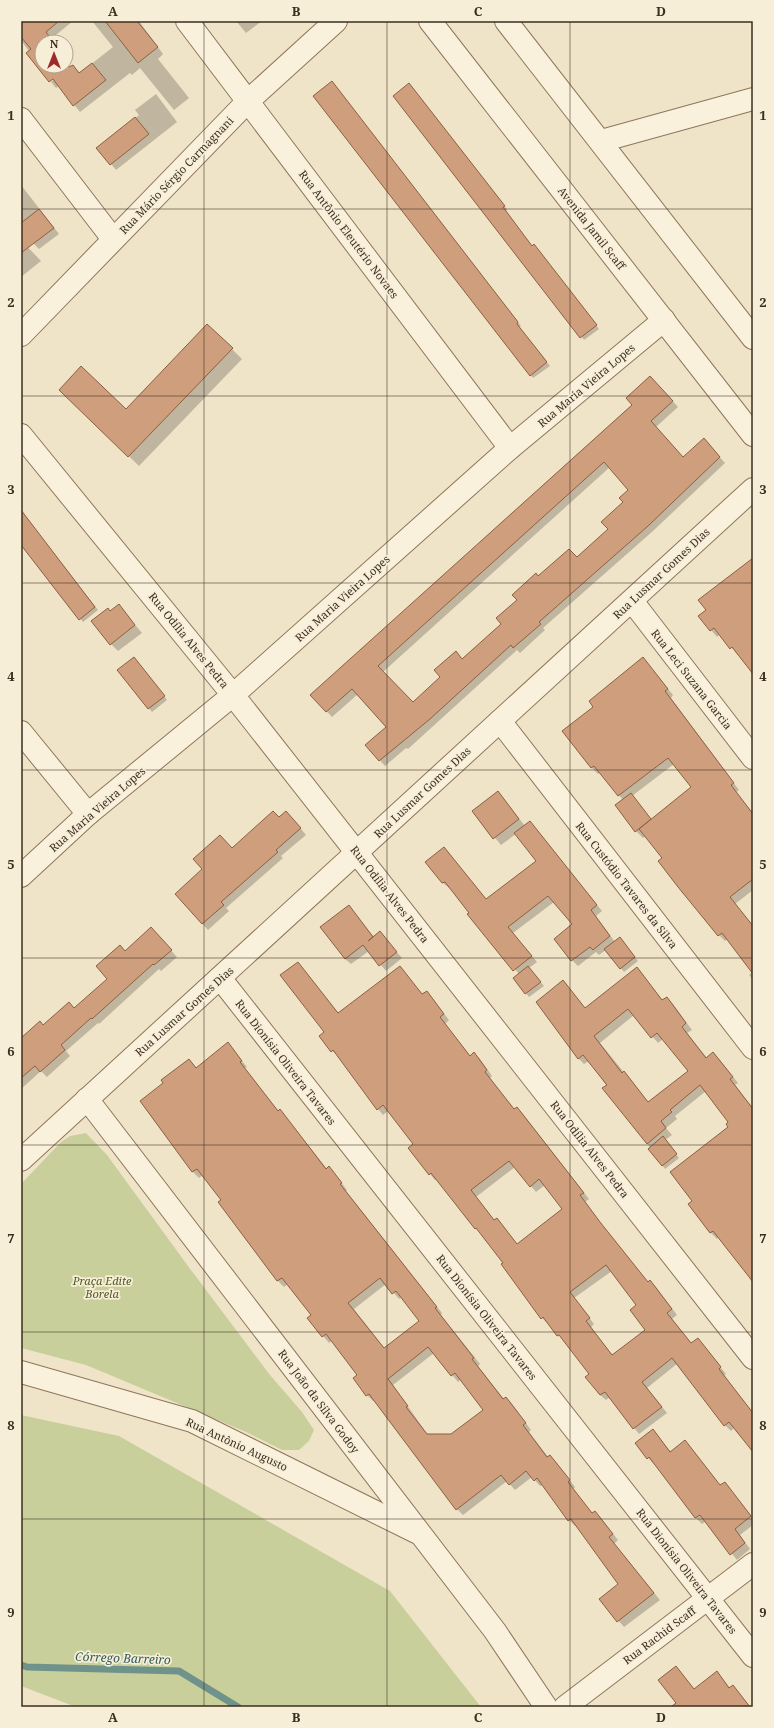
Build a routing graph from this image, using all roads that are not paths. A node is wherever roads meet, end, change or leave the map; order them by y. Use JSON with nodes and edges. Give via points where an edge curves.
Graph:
{"nodes":[{"id":1,"x":187,"y":21,"type":"edge"},
{"id":2,"x":336,"y":21,"type":"edge"},
{"id":3,"x":430,"y":21,"type":"edge"},
{"id":4,"x":506,"y":21,"type":"edge"},
{"id":5,"x":753,"y":99,"type":"edge"},
{"id":6,"x":248,"y":101,"type":"junction"},
{"id":7,"x":21,"y":119,"type":"edge"},
{"id":8,"x":601,"y":141,"type":"junction"},
{"id":9,"x":113,"y":239,"type":"junction"},
{"id":10,"x":664,"y":320,"type":"junction"},
{"id":11,"x":21,"y":335,"type":"edge"},
{"id":12,"x":753,"y":338,"type":"edge"},
{"id":13,"x":21,"y":435,"type":"edge"},
{"id":14,"x":753,"y":435,"type":"edge"},
{"id":15,"x":510,"y":448,"type":"junction"},
{"id":16,"x":753,"y":489,"type":"edge"},
{"id":17,"x":632,"y":601,"type":"junction"},
{"id":18,"x":233,"y":695,"type":"junction"},
{"id":19,"x":500,"y":721,"type":"junction"},
{"id":20,"x":21,"y":732,"type":"edge"},
{"id":21,"x":753,"y":758,"type":"edge"},
{"id":22,"x":88,"y":814,"type":"junction"},
{"id":23,"x":357,"y":852,"type":"junction"},
{"id":24,"x":21,"y":876,"type":"edge"},
{"id":25,"x":220,"y":978,"type":"junction"},
{"id":26,"x":753,"y":1048,"type":"edge"},
{"id":27,"x":87,"y":1099,"type":"junction"},
{"id":28,"x":21,"y":1160,"type":"edge"},
{"id":29,"x":753,"y":1358,"type":"edge"},
{"id":30,"x":21,"y":1372,"type":"edge"},
{"id":31,"x":421,"y":1534,"type":"junction"},
{"id":32,"x":753,"y":1564,"type":"edge"},
{"id":33,"x":708,"y":1598,"type":"junction"},
{"id":34,"x":753,"y":1656,"type":"edge"},
{"id":35,"x":546,"y":1707,"type":"edge"},
{"id":36,"x":565,"y":1707,"type":"edge"}],
"edges":[{"from":1,"to":6,"type":"street","name":"Rua Antônio Eleutério Novaes"},
{"from":2,"to":6,"type":"street","name":"Rua Mário Sérgio Carmagnani"},
{"from":3,"to":10,"type":"street","name":"Avenida Jamil Scaff"},
{"from":4,"to":8,"type":"street"},
{"from":5,"to":8,"type":"street"},
{"from":6,"to":9,"type":"street","name":"Rua Mário Sérgio Carmagnani"},
{"from":6,"to":15,"type":"street","name":"Rua Antônio Eleutério Novaes"},
{"from":7,"to":9,"type":"street"},
{"from":8,"to":12,"type":"street"},
{"from":9,"to":11,"type":"street","name":"Rua Mário Sérgio Carmagnani"},
{"from":10,"to":14,"type":"street","name":"Avenida Jamil Scaff"},
{"from":10,"to":15,"type":"street","name":"Rua Maria Vieira Lopes"},
{"from":13,"to":18,"type":"street","name":"Rua Odília Alves Pedra"},
{"from":15,"to":18,"type":"street","name":"Rua Maria Vieira Lopes"},
{"from":16,"to":17,"type":"street","name":"Rua Lusmar Gomes Dias"},
{"from":17,"to":19,"type":"street","name":"Rua Lusmar Gomes Dias"},
{"from":17,"to":21,"type":"street","name":"Rua Leci Suzana Garcia"},
{"from":18,"to":22,"type":"street","name":"Rua Maria Vieira Lopes"},
{"from":18,"to":23,"type":"street","name":"Rua Odília Alves Pedra"},
{"from":19,"to":23,"type":"street","name":"Rua Lusmar Gomes Dias"},
{"from":19,"to":26,"type":"street","name":"Rua Custódio Tavares da Silva"},
{"from":20,"to":22,"type":"street"},
{"from":22,"to":24,"type":"street","name":"Rua Maria Vieira Lopes"},
{"from":23,"to":25,"type":"street","name":"Rua Lusmar Gomes Dias"},
{"from":23,"to":29,"type":"street","name":"Rua Odília Alves Pedra"},
{"from":25,"to":27,"type":"street","name":"Rua Lusmar Gomes Dias"},
{"from":25,"to":33,"type":"street","name":"Rua Dionísia Oliveira Tavares"},
{"from":27,"to":28,"type":"street","name":"Rua Lusmar Gomes Dias"},
{"from":27,"to":31,"type":"street","name":"Rua João da Silva Godoy"},
{"from":30,"to":31,"type":"street","name":"Rua Antônio Augusto","via":[[192,1421]]},
{"from":31,"to":35,"type":"street","name":"Rua João da Silva Godoy","via":[[495,1631]]},
{"from":32,"to":33,"type":"street","name":"Rua Rachid Scaff"},
{"from":33,"to":34,"type":"street","name":"Rua Dionísia Oliveira Tavares"},
{"from":33,"to":36,"type":"street","name":"Rua Rachid Scaff"}]}
